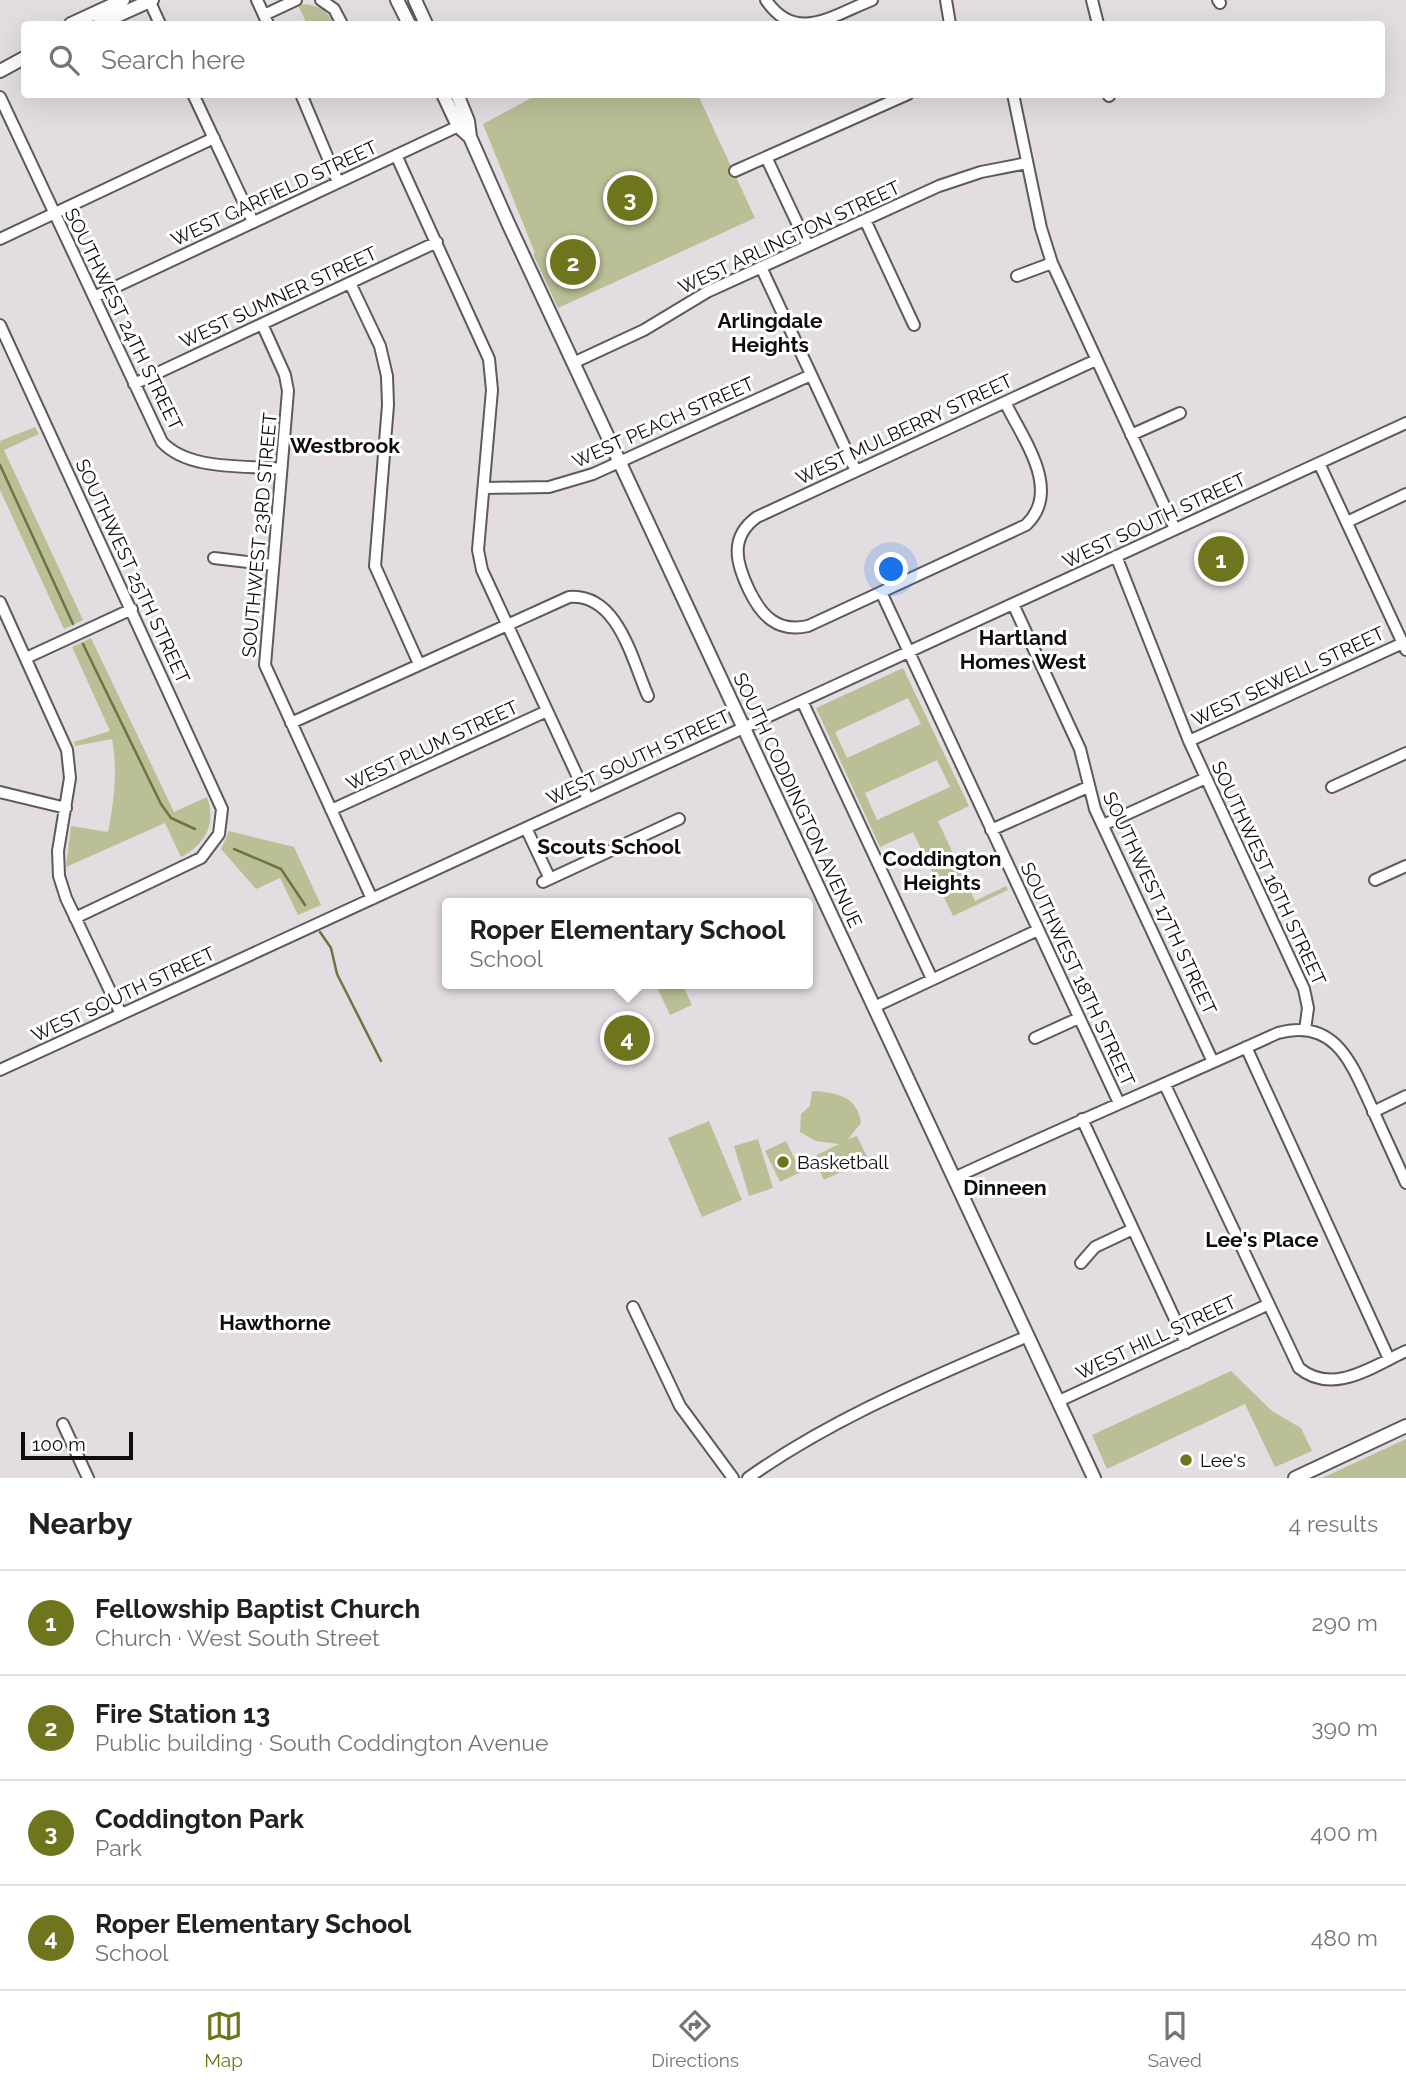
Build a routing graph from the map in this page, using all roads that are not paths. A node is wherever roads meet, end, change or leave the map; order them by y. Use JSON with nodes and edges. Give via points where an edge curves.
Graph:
{"nodes":[{"id":1,"x":123,"y":0,"type":"edge"},
{"id":2,"x":150,"y":0,"type":"edge"},
{"id":3,"x":257,"y":0,"type":"edge"},
{"id":4,"x":296,"y":0,"type":"edge"},
{"id":5,"x":321,"y":0,"type":"edge"},
{"id":6,"x":397,"y":0,"type":"edge"},
{"id":7,"x":415,"y":0,"type":"edge"},
{"id":8,"x":766,"y":0,"type":"edge"},
{"id":9,"x":872,"y":0,"type":"edge"},
{"id":10,"x":946,"y":0,"type":"edge"},
{"id":11,"x":1092,"y":0,"type":"edge"},
{"id":12,"x":266,"y":20,"type":"edge"},
{"id":13,"x":777,"y":20,"type":"edge"},
{"id":14,"x":78,"y":21,"type":"edge"},
{"id":15,"x":105,"y":21,"type":"edge"},
{"id":16,"x":159,"y":21,"type":"edge"},
{"id":17,"x":340,"y":21,"type":"edge"},
{"id":18,"x":408,"y":21,"type":"edge"},
{"id":19,"x":425,"y":21,"type":"edge"},
{"id":20,"x":820,"y":21,"type":"edge"},
{"id":21,"x":950,"y":21,"type":"edge"},
{"id":22,"x":1097,"y":21,"type":"edge"},
{"id":23,"x":21,"y":52,"type":"edge"},
{"id":24,"x":0,"y":60,"type":"edge"},
{"id":25,"x":21,"y":60,"type":"edge"},
{"id":26,"x":0,"y":71,"type":"edge"},
{"id":27,"x":0,"y":97,"type":"edge"},
{"id":28,"x":195,"y":98,"type":"edge"},
{"id":29,"x":303,"y":98,"type":"edge"},
{"id":30,"x":446,"y":98,"type":"edge"},
{"id":31,"x":458,"y":98,"type":"edge"},
{"id":32,"x":899,"y":98,"type":"edge"},
{"id":33,"x":1014,"y":98,"type":"edge"},
{"id":34,"x":463,"y":124,"type":"junction"},
{"id":35,"x":214,"y":138,"type":"junction"},
{"id":36,"x":396,"y":155,"type":"junction"},
{"id":37,"x":766,"y":157,"type":"junction"},
{"id":38,"x":1027,"y":163,"type":"junction"},
{"id":39,"x":735,"y":171,"type":"dead end"},
{"id":40,"x":338,"y":183,"type":"junction"},
{"id":41,"x":54,"y":213,"type":"junction"},
{"id":42,"x":865,"y":220,"type":"junction"},
{"id":43,"x":253,"y":222,"type":"junction"},
{"id":44,"x":0,"y":239,"type":"edge"},
{"id":45,"x":437,"y":242,"type":"junction"},
{"id":46,"x":808,"y":246,"type":"junction"},
{"id":47,"x":1052,"y":263,"type":"junction"},
{"id":48,"x":761,"y":267,"type":"junction"},
{"id":49,"x":1017,"y":276,"type":"dead end"},
{"id":50,"x":350,"y":283,"type":"junction"},
{"id":51,"x":94,"y":297,"type":"junction"},
{"id":52,"x":262,"y":324,"type":"junction"},
{"id":53,"x":0,"y":325,"type":"edge"},
{"id":54,"x":914,"y":325,"type":"dead end"},
{"id":55,"x":1096,"y":360,"type":"junction"},
{"id":56,"x":573,"y":363,"type":"junction"},
{"id":57,"x":811,"y":375,"type":"junction"},
{"id":58,"x":134,"y":384,"type":"junction"},
{"id":59,"x":1005,"y":402,"type":"junction"},
{"id":60,"x":1180,"y":413,"type":"dead end"},
{"id":61,"x":1406,"y":423,"type":"edge"},
{"id":62,"x":1131,"y":435,"type":"junction"},
{"id":63,"x":620,"y":462,"type":"junction"},
{"id":64,"x":1320,"y":463,"type":"junction"},
{"id":65,"x":282,"y":469,"type":"junction"},
{"id":66,"x":856,"y":471,"type":"junction"},
{"id":67,"x":484,"y":488,"type":"junction"},
{"id":68,"x":1406,"y":494,"type":"edge"},
{"id":69,"x":1347,"y":522,"type":"junction"},
{"id":70,"x":1175,"y":529,"type":"junction"},
{"id":71,"x":1116,"y":556,"type":"junction"},
{"id":72,"x":214,"y":558,"type":"dead end"},
{"id":73,"x":273,"y":565,"type":"junction"},
{"id":74,"x":881,"y":592,"type":"junction"},
{"id":75,"x":0,"y":602,"type":"edge"},
{"id":76,"x":1013,"y":604,"type":"junction"},
{"id":77,"x":132,"y":609,"type":"junction"},
{"id":78,"x":506,"y":624,"type":"junction"},
{"id":79,"x":1404,"y":646,"type":"edge"},
{"id":80,"x":908,"y":652,"type":"junction"},
{"id":81,"x":26,"y":658,"type":"junction"},
{"id":82,"x":419,"y":664,"type":"junction"},
{"id":83,"x":648,"y":695,"type":"dead end"},
{"id":84,"x":802,"y":701,"type":"junction"},
{"id":85,"x":547,"y":711,"type":"junction"},
{"id":86,"x":291,"y":723,"type":"junction"},
{"id":87,"x":743,"y":727,"type":"junction"},
{"id":88,"x":1189,"y":741,"type":"junction"},
{"id":89,"x":1406,"y":753,"type":"edge"},
{"id":90,"x":1206,"y":778,"type":"junction"},
{"id":91,"x":1088,"y":787,"type":"junction"},
{"id":92,"x":1332,"y":787,"type":"dead end"},
{"id":93,"x":0,"y":792,"type":"edge"},
{"id":94,"x":588,"y":799,"type":"junction"},
{"id":95,"x":66,"y":808,"type":"junction"},
{"id":96,"x":331,"y":810,"type":"junction"},
{"id":97,"x":679,"y":819,"type":"dead end"},
{"id":98,"x":1103,"y":825,"type":"junction"},
{"id":99,"x":526,"y":828,"type":"junction"},
{"id":100,"x":991,"y":830,"type":"junction"},
{"id":101,"x":1406,"y":866,"type":"edge"},
{"id":102,"x":1375,"y":880,"type":"dead end"},
{"id":103,"x":372,"y":899,"type":"junction"},
{"id":104,"x":75,"y":918,"type":"junction"},
{"id":105,"x":1038,"y":930,"type":"junction"},
{"id":106,"x":932,"y":979,"type":"junction"},
{"id":107,"x":874,"y":1007,"type":"junction"},
{"id":108,"x":121,"y":1014,"type":"junction"},
{"id":109,"x":1079,"y":1018,"type":"junction"},
{"id":110,"x":1305,"y":1030,"type":"junction"},
{"id":111,"x":1035,"y":1038,"type":"dead end"},
{"id":112,"x":1246,"y":1047,"type":"junction"},
{"id":113,"x":1213,"y":1062,"type":"junction"},
{"id":114,"x":0,"y":1070,"type":"edge"},
{"id":115,"x":1165,"y":1085,"type":"junction"},
{"id":116,"x":1406,"y":1096,"type":"edge"},
{"id":117,"x":1119,"y":1103,"type":"junction"},
{"id":118,"x":1373,"y":1112,"type":"junction"},
{"id":119,"x":1082,"y":1119,"type":"junction"},
{"id":120,"x":954,"y":1178,"type":"junction"},
{"id":121,"x":1406,"y":1183,"type":"edge"},
{"id":122,"x":1133,"y":1229,"type":"junction"},
{"id":123,"x":1081,"y":1263,"type":"dead end"},
{"id":124,"x":1268,"y":1305,"type":"junction"},
{"id":125,"x":633,"y":1307,"type":"dead end"},
{"id":126,"x":1028,"y":1336,"type":"junction"},
{"id":127,"x":1186,"y":1343,"type":"junction"},
{"id":128,"x":1406,"y":1350,"type":"edge"},
{"id":129,"x":1389,"y":1359,"type":"junction"},
{"id":130,"x":1059,"y":1401,"type":"junction"},
{"id":131,"x":63,"y":1424,"type":"dead end"},
{"id":132,"x":1406,"y":1426,"type":"edge"},
{"id":133,"x":88,"y":1478,"type":"edge"},
{"id":134,"x":733,"y":1478,"type":"edge"},
{"id":135,"x":748,"y":1478,"type":"edge"},
{"id":136,"x":1094,"y":1478,"type":"edge"},
{"id":137,"x":1295,"y":1478,"type":"edge"}],
"edges":[{"from":1,"to":14,"type":"main road"},
{"from":2,"to":15,"type":"main road"},
{"from":2,"to":16,"type":"street"},
{"from":3,"to":12,"type":"street"},
{"from":4,"to":12,"type":"street"},
{"from":5,"to":17,"type":"street"},
{"from":6,"to":18,"type":"main road"},
{"from":7,"to":19,"type":"main road"},
{"from":8,"to":13,"type":"street"},
{"from":9,"to":20,"type":"street"},
{"from":10,"to":21,"type":"street"},
{"from":11,"to":22,"type":"street"},
{"from":23,"to":24,"type":"main road"},
{"from":25,"to":26,"type":"main road"},
{"from":27,"to":41,"type":"street","name":"SOUTHWEST 24TH STREET"},
{"from":28,"to":35,"type":"street"},
{"from":29,"to":40,"type":"street"},
{"from":30,"to":34,"type":"main road","name":"SOUTH CODDINGTON AVENUE"},
{"from":31,"to":34,"type":"main road","name":"SOUTH CODDINGTON AVENUE"},
{"from":32,"to":37,"type":"street"},
{"from":33,"to":38,"type":"street"},
{"from":34,"to":36,"type":"street","name":"WEST GARFIELD STREET"},
{"from":34,"to":56,"type":"main road","name":"SOUTH CODDINGTON AVENUE"},
{"from":35,"to":41,"type":"street"},
{"from":35,"to":43,"type":"street"},
{"from":36,"to":40,"type":"street","name":"WEST GARFIELD STREET"},
{"from":36,"to":45,"type":"street"},
{"from":37,"to":39,"type":"street"},
{"from":37,"to":46,"type":"street"},
{"from":38,"to":42,"type":"street","name":"WEST ARLINGTON STREET","via":[[961,178]]},
{"from":38,"to":47,"type":"street"},
{"from":40,"to":43,"type":"street","name":"WEST GARFIELD STREET"},
{"from":41,"to":44,"type":"street"},
{"from":41,"to":51,"type":"street","name":"SOUTHWEST 24TH STREET"},
{"from":42,"to":46,"type":"street","name":"WEST ARLINGTON STREET"},
{"from":42,"to":54,"type":"street"},
{"from":43,"to":51,"type":"street","name":"WEST GARFIELD STREET"},
{"from":45,"to":50,"type":"street","name":"WEST SUMNER STREET"},
{"from":45,"to":67,"type":"street","via":[[484,344],[492,373]]},
{"from":46,"to":48,"type":"street","name":"WEST ARLINGTON STREET"},
{"from":47,"to":49,"type":"street"},
{"from":47,"to":55,"type":"street"},
{"from":48,"to":56,"type":"street","name":"WEST ARLINGTON STREET"},
{"from":48,"to":57,"type":"street"},
{"from":50,"to":52,"type":"street","name":"WEST SUMNER STREET"},
{"from":50,"to":82,"type":"street","via":[[380,346],[387,376],[375,566]]},
{"from":51,"to":58,"type":"street","name":"SOUTHWEST 24TH STREET"},
{"from":52,"to":58,"type":"street","name":"WEST SUMNER STREET"},
{"from":52,"to":65,"type":"street","name":"SOUTHWEST 23RD STREET","via":[[287,382]]},
{"from":53,"to":77,"type":"street","name":"SOUTHWEST 25TH STREET"},
{"from":55,"to":59,"type":"street","name":"WEST MULBERRY STREET"},
{"from":55,"to":62,"type":"street"},
{"from":56,"to":63,"type":"main road","name":"SOUTH CODDINGTON AVENUE"},
{"from":57,"to":63,"type":"street","name":"WEST PEACH STREET"},
{"from":57,"to":66,"type":"street"},
{"from":58,"to":65,"type":"street","name":"SOUTHWEST 24TH STREET","via":[[156,434],[176,454],[193,461]]},
{"from":59,"to":66,"type":"street","name":"WEST MULBERRY STREET"},
{"from":59,"to":74,"type":"street","via":[[1040,477],[1043,493],[1038,510],[1018,530]]},
{"from":60,"to":62,"type":"street"},
{"from":61,"to":64,"type":"street","name":"WEST SOUTH STREET"},
{"from":62,"to":70,"type":"street"},
{"from":63,"to":67,"type":"street","name":"WEST PEACH STREET","via":[[549,487]]},
{"from":63,"to":87,"type":"main road","name":"SOUTH CODDINGTON AVENUE"},
{"from":64,"to":69,"type":"street"},
{"from":64,"to":70,"type":"street","name":"WEST SOUTH STREET"},
{"from":65,"to":73,"type":"street","name":"SOUTHWEST 23RD STREET"},
{"from":66,"to":74,"type":"street","name":"WEST MULBERRY STREET","via":[[757,517],[738,542],[739,568],[757,607],[785,627],[808,626]]},
{"from":67,"to":78,"type":"street","via":[[479,559]]},
{"from":68,"to":69,"type":"street"},
{"from":69,"to":79,"type":"street"},
{"from":70,"to":71,"type":"street","name":"WEST SOUTH STREET"},
{"from":71,"to":76,"type":"street","name":"WEST SOUTH STREET"},
{"from":71,"to":88,"type":"street","name":"SOUTHWEST 16TH STREET"},
{"from":72,"to":73,"type":"street"},
{"from":73,"to":86,"type":"street","name":"SOUTHWEST 23RD STREET","via":[[265,664]]},
{"from":74,"to":80,"type":"street","name":"SOUTHWEST 18TH STREET"},
{"from":75,"to":81,"type":"street"},
{"from":76,"to":80,"type":"street","name":"WEST SOUTH STREET"},
{"from":76,"to":91,"type":"street","name":"SOUTHWEST 17TH STREET","via":[[1080,749]]},
{"from":77,"to":81,"type":"street"},
{"from":77,"to":104,"type":"street","name":"SOUTHWEST 25TH STREET","via":[[220,799],[223,819],[219,834],[201,858]]},
{"from":78,"to":82,"type":"street"},
{"from":78,"to":83,"type":"street","via":[[562,598],[588,595],[609,612]]},
{"from":78,"to":85,"type":"street"},
{"from":79,"to":88,"type":"street","name":"WEST SEWELL STREET"},
{"from":80,"to":84,"type":"street","name":"WEST SOUTH STREET"},
{"from":80,"to":100,"type":"street","name":"SOUTHWEST 18TH STREET"},
{"from":81,"to":95,"type":"street","via":[[67,750]]},
{"from":82,"to":86,"type":"street"},
{"from":84,"to":87,"type":"street","name":"WEST SOUTH STREET"},
{"from":84,"to":106,"type":"street"},
{"from":85,"to":94,"type":"street"},
{"from":85,"to":96,"type":"street","name":"WEST PLUM STREET"},
{"from":86,"to":96,"type":"street","name":"SOUTHWEST 23RD STREET"},
{"from":87,"to":94,"type":"street","name":"WEST SOUTH STREET"},
{"from":87,"to":107,"type":"main road","name":"SOUTH CODDINGTON AVENUE"},
{"from":88,"to":90,"type":"street","name":"SOUTHWEST 16TH STREET"},
{"from":89,"to":92,"type":"street"},
{"from":90,"to":98,"type":"street"},
{"from":90,"to":110,"type":"street","name":"SOUTHWEST 16TH STREET","via":[[1304,989],[1308,1008]]},
{"from":91,"to":98,"type":"street","name":"SOUTHWEST 17TH STREET"},
{"from":91,"to":100,"type":"street"},
{"from":93,"to":95,"type":"street"},
{"from":94,"to":99,"type":"street","name":"WEST SOUTH STREET"},
{"from":95,"to":104,"type":"street","via":[[58,863],[62,889]]},
{"from":96,"to":103,"type":"street","name":"SOUTHWEST 23RD STREET"},
{"from":97,"to":99,"type":"street","via":[[546,880]]},
{"from":98,"to":113,"type":"street","name":"SOUTHWEST 17TH STREET"},
{"from":99,"to":103,"type":"street","name":"WEST SOUTH STREET"},
{"from":100,"to":105,"type":"street","name":"SOUTHWEST 18TH STREET"},
{"from":101,"to":102,"type":"street"},
{"from":103,"to":108,"type":"street","name":"WEST SOUTH STREET"},
{"from":104,"to":108,"type":"street"},
{"from":105,"to":106,"type":"street"},
{"from":105,"to":109,"type":"street","name":"SOUTHWEST 18TH STREET"},
{"from":106,"to":107,"type":"street"},
{"from":107,"to":120,"type":"main road","name":"SOUTH CODDINGTON AVENUE"},
{"from":108,"to":114,"type":"street","name":"WEST SOUTH STREET"},
{"from":109,"to":111,"type":"street"},
{"from":109,"to":117,"type":"street","name":"SOUTHWEST 18TH STREET"},
{"from":110,"to":112,"type":"street","via":[[1278,1033]]},
{"from":110,"to":118,"type":"street","via":[[1328,1038],[1343,1051]]},
{"from":112,"to":113,"type":"street"},
{"from":112,"to":129,"type":"street"},
{"from":113,"to":115,"type":"street"},
{"from":115,"to":117,"type":"street"},
{"from":115,"to":124,"type":"street","name":"SOUTHWEST 18TH STREET"},
{"from":116,"to":118,"type":"street"},
{"from":117,"to":119,"type":"street"},
{"from":118,"to":121,"type":"street"},
{"from":119,"to":120,"type":"street"},
{"from":119,"to":122,"type":"street"},
{"from":120,"to":126,"type":"main road","name":"SOUTH CODDINGTON AVENUE"},
{"from":122,"to":123,"type":"street","via":[[1096,1247]]},
{"from":122,"to":127,"type":"street"},
{"from":124,"to":127,"type":"street","name":"WEST HILL STREET"},
{"from":124,"to":129,"type":"street","name":"SOUTHWEST 18TH STREET","via":[[1294,1360],[1317,1379],[1345,1379]]},
{"from":125,"to":134,"type":"street","via":[[680,1406]]},
{"from":126,"to":130,"type":"main road","name":"SOUTH CODDINGTON AVENUE"},
{"from":126,"to":135,"type":"street","via":[[842,1419]]},
{"from":127,"to":130,"type":"street","name":"WEST HILL STREET"},
{"from":128,"to":129,"type":"street"},
{"from":130,"to":136,"type":"main road","name":"SOUTH CODDINGTON AVENUE"},
{"from":131,"to":133,"type":"street"},
{"from":132,"to":137,"type":"main road"}]}
